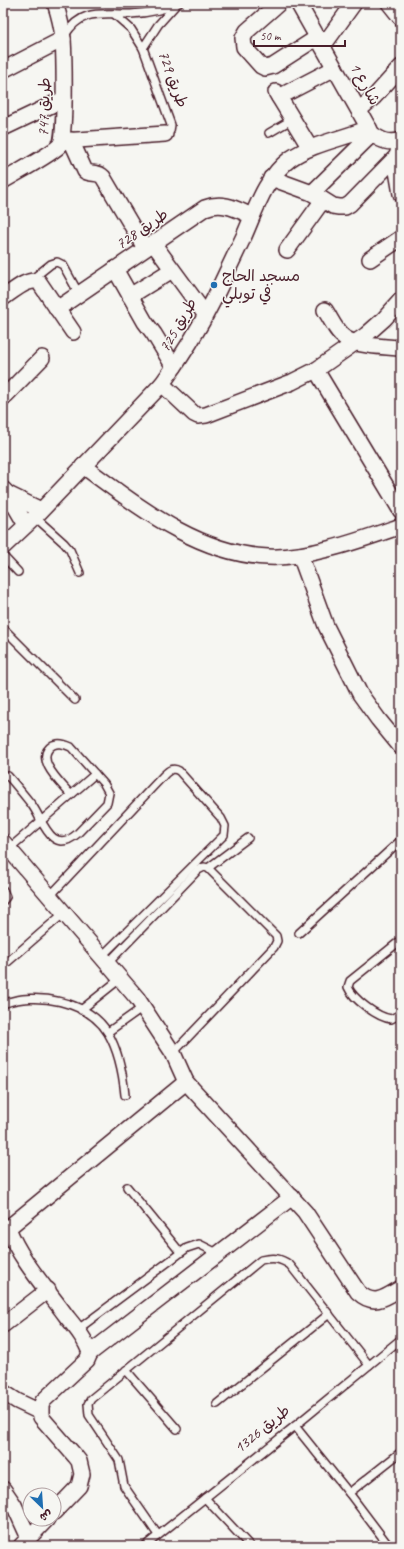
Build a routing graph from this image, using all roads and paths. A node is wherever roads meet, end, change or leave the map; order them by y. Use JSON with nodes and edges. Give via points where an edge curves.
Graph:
{"nodes":[{"id":1,"x":55,"y":3,"type":"edge"},
{"id":2,"x":178,"y":3,"type":"edge"},
{"id":3,"x":280,"y":3,"type":"edge"},
{"id":4,"x":298,"y":3,"type":"edge"},
{"id":5,"x":354,"y":3,"type":"edge"},
{"id":6,"x":389,"y":3,"type":"edge"},
{"id":7,"x":114,"y":14,"type":"junction"},
{"id":8,"x":401,"y":18,"type":"edge"},
{"id":9,"x":63,"y":39,"type":"junction"},
{"id":10,"x":320,"y":42,"type":"junction"},
{"id":11,"x":143,"y":48,"type":"junction"},
{"id":12,"x":401,"y":67,"type":"edge"},
{"id":13,"x":335,"y":68,"type":"junction"},
{"id":14,"x":3,"y":70,"type":"edge"},
{"id":15,"x":64,"y":98,"type":"junction"},
{"id":16,"x":358,"y":110,"type":"junction"},
{"id":17,"x":293,"y":119,"type":"junction"},
{"id":18,"x":3,"y":128,"type":"edge"},
{"id":19,"x":371,"y":131,"type":"junction"},
{"id":20,"x":269,"y":133,"type":"dead end"},
{"id":21,"x":165,"y":134,"type":"joint"},
{"id":22,"x":400,"y":140,"type":"edge"},
{"id":23,"x":67,"y":141,"type":"junction"},
{"id":24,"x":310,"y":148,"type":"junction"},
{"id":25,"x":397,"y":156,"type":"junction"},
{"id":26,"x":271,"y":178,"type":"junction"},
{"id":27,"x":3,"y":181,"type":"edge"},
{"id":28,"x":401,"y":194,"type":"edge"},
{"id":29,"x":317,"y":196,"type":"junction"},
{"id":30,"x":252,"y":216,"type":"junction"},
{"id":31,"x":401,"y":238,"type":"edge"},
{"id":32,"x":149,"y":246,"type":"junction"},
{"id":33,"x":287,"y":250,"type":"dead end"},
{"id":34,"x":370,"y":259,"type":"dead end"},
{"id":35,"x":115,"y":269,"type":"junction"},
{"id":36,"x":172,"y":270,"type":"junction"},
{"id":37,"x":30,"y":281,"type":"junction"},
{"id":38,"x":79,"y":294,"type":"junction"},
{"id":39,"x":130,"y":296,"type":"junction"},
{"id":40,"x":3,"y":298,"type":"edge"},
{"id":41,"x":401,"y":300,"type":"edge"},
{"id":42,"x":57,"y":309,"type":"junction"},
{"id":43,"x":325,"y":310,"type":"dead end"},
{"id":44,"x":205,"y":314,"type":"junction"},
{"id":45,"x":73,"y":332,"type":"dead end"},
{"id":46,"x":355,"y":343,"type":"junction"},
{"id":47,"x":401,"y":348,"type":"edge"},
{"id":48,"x":42,"y":358,"type":"dead end"},
{"id":49,"x":174,"y":367,"type":"junction"},
{"id":50,"x":316,"y":370,"type":"junction"},
{"id":51,"x":162,"y":384,"type":"junction"},
{"id":52,"x":3,"y":398,"type":"edge"},
{"id":53,"x":83,"y":466,"type":"junction"},
{"id":54,"x":6,"y":491,"type":"edge"},
{"id":55,"x":401,"y":511,"type":"edge"},
{"id":56,"x":34,"y":517,"type":"junction"},
{"id":57,"x":401,"y":526,"type":"edge"},
{"id":58,"x":3,"y":547,"type":"edge"},
{"id":59,"x":300,"y":554,"type":"junction"},
{"id":60,"x":3,"y":556,"type":"edge"},
{"id":61,"x":18,"y":572,"type":"dead end"},
{"id":62,"x":80,"y":573,"type":"dead end"},
{"id":63,"x":3,"y":628,"type":"edge"},
{"id":64,"x":75,"y":700,"type":"dead end"},
{"id":65,"x":401,"y":747,"type":"edge"},
{"id":66,"x":95,"y":774,"type":"junction"},
{"id":67,"x":8,"y":776,"type":"dead end"},
{"id":68,"x":72,"y":795,"type":"junction"},
{"id":69,"x":41,"y":822,"type":"junction"},
{"id":70,"x":248,"y":838,"type":"dead end"},
{"id":71,"x":401,"y":840,"type":"edge"},
{"id":72,"x":5,"y":848,"type":"edge"},
{"id":73,"x":208,"y":868,"type":"junction"},
{"id":74,"x":3,"y":890,"type":"edge"},
{"id":75,"x":50,"y":896,"type":"junction"},
{"id":76,"x":3,"y":901,"type":"edge"},
{"id":77,"x":64,"y":913,"type":"junction"},
{"id":78,"x":299,"y":933,"type":"dead end"},
{"id":79,"x":401,"y":940,"type":"edge"},
{"id":80,"x":105,"y":960,"type":"junction"},
{"id":81,"x":3,"y":966,"type":"edge"},
{"id":82,"x":121,"y":978,"type":"junction"},
{"id":83,"x":3,"y":1004,"type":"edge"},
{"id":84,"x":143,"y":1006,"type":"junction"},
{"id":85,"x":82,"y":1010,"type":"junction"},
{"id":86,"x":401,"y":1014,"type":"edge"},
{"id":87,"x":108,"y":1032,"type":"junction"},
{"id":88,"x":173,"y":1053,"type":"junction"},
{"id":89,"x":186,"y":1082,"type":"junction"},
{"id":90,"x":125,"y":1095,"type":"dead end"},
{"id":91,"x":127,"y":1187,"type":"dead end"},
{"id":92,"x":292,"y":1197,"type":"junction"},
{"id":93,"x":6,"y":1229,"type":"edge"},
{"id":94,"x":180,"y":1252,"type":"junction"},
{"id":95,"x":219,"y":1254,"type":"junction"},
{"id":96,"x":401,"y":1288,"type":"edge"},
{"id":97,"x":48,"y":1290,"type":"junction"},
{"id":98,"x":329,"y":1314,"type":"junction"},
{"id":99,"x":3,"y":1325,"type":"edge"},
{"id":100,"x":77,"y":1330,"type":"junction"},
{"id":101,"x":401,"y":1339,"type":"edge"},
{"id":102,"x":90,"y":1353,"type":"junction"},
{"id":103,"x":369,"y":1365,"type":"junction"},
{"id":104,"x":126,"y":1370,"type":"junction"},
{"id":105,"x":3,"y":1392,"type":"edge"},
{"id":106,"x":217,"y":1404,"type":"dead end"},
{"id":107,"x":40,"y":1412,"type":"junction"},
{"id":108,"x":295,"y":1426,"type":"junction"},
{"id":109,"x":177,"y":1429,"type":"dead end"},
{"id":110,"x":401,"y":1452,"type":"edge"},
{"id":111,"x":3,"y":1489,"type":"edge"},
{"id":112,"x":349,"y":1493,"type":"junction"},
{"id":113,"x":205,"y":1498,"type":"junction"},
{"id":114,"x":62,"y":1504,"type":"edge"},
{"id":115,"x":39,"y":1527,"type":"edge"},
{"id":116,"x":158,"y":1535,"type":"junction"},
{"id":117,"x":25,"y":1542,"type":"edge"},
{"id":118,"x":145,"y":1546,"type":"edge"},
{"id":119,"x":250,"y":1546,"type":"edge"},
{"id":120,"x":389,"y":1546,"type":"edge"}],
"edges":[{"from":1,"to":9,"type":"street","name":"طريق 747"},
{"from":2,"to":7,"type":"lane","via":[[146,13]]},
{"from":2,"to":11,"type":"lane","via":[[158,25]]},
{"from":3,"to":10,"type":"street","via":[[247,31],[243,38],[244,47],[261,66],[273,66]]},
{"from":4,"to":10,"type":"street","name":"شارع 1"},
{"from":5,"to":10,"type":"street"},
{"from":6,"to":8,"type":"street"},
{"from":7,"to":9,"type":"lane","via":[[84,17],[68,30]]},
{"from":7,"to":11,"type":"lane","name":"طريق 729","via":[[131,29]]},
{"from":9,"to":14,"type":"street"},
{"from":9,"to":15,"type":"street","name":"طريق 747"},
{"from":10,"to":13,"type":"street","name":"شارع 1"},
{"from":11,"to":21,"type":"lane","name":"طريق 729","via":[[171,125],[170,131]]},
{"from":12,"to":16,"type":"street","via":[[374,97]]},
{"from":13,"to":16,"type":"street","name":"شارع 1"},
{"from":13,"to":17,"type":"street","via":[[278,94]]},
{"from":15,"to":18,"type":"street"},
{"from":15,"to":23,"type":"street","name":"طريق 747"},
{"from":16,"to":19,"type":"street","name":"شارع 1"},
{"from":17,"to":20,"type":"lane"},
{"from":17,"to":24,"type":"street"},
{"from":19,"to":22,"type":"street","via":[[382,141]]},
{"from":19,"to":24,"type":"street","name":"طريق 725"},
{"from":19,"to":29,"type":"street"},
{"from":21,"to":23,"type":"street","name":"طريق 729"},
{"from":22,"to":25,"type":"street"},
{"from":23,"to":27,"type":"street","name":"طريق 747"},
{"from":23,"to":32,"type":"street","via":[[85,171],[102,175]]},
{"from":24,"to":26,"type":"street","name":"طريق 725","via":[[290,159]]},
{"from":25,"to":28,"type":"street"},
{"from":25,"to":29,"type":"street","via":[[350,204],[339,207]]},
{"from":26,"to":29,"type":"street"},
{"from":26,"to":30,"type":"street","name":"طريق 725"},
{"from":29,"to":33,"type":"street"},
{"from":30,"to":32,"type":"street","name":"طريق 728","via":[[229,206],[211,205]]},
{"from":30,"to":44,"type":"street","name":"طريق 725"},
{"from":31,"to":34,"type":"street"},
{"from":32,"to":35,"type":"street","name":"طريق 728"},
{"from":32,"to":36,"type":"street"},
{"from":35,"to":38,"type":"street","name":"طريق 728"},
{"from":35,"to":39,"type":"street"},
{"from":36,"to":39,"type":"street"},
{"from":36,"to":44,"type":"street"},
{"from":37,"to":38,"type":"lane","via":[[50,264],[57,262],[63,265]]},
{"from":37,"to":40,"type":"street"},
{"from":37,"to":42,"type":"street","via":[[41,284]]},
{"from":38,"to":42,"type":"street","name":"طريق 728"},
{"from":39,"to":49,"type":"street"},
{"from":41,"to":46,"type":"street","via":[[384,319]]},
{"from":42,"to":45,"type":"street"},
{"from":43,"to":46,"type":"street","via":[[339,332]]},
{"from":44,"to":49,"type":"street","name":"طريق 725"},
{"from":46,"to":47,"type":"street"},
{"from":46,"to":50,"type":"street"},
{"from":48,"to":52,"type":"street"},
{"from":49,"to":51,"type":"street","name":"طريق 725"},
{"from":50,"to":51,"type":"street","via":[[268,392],[202,416],[194,414]]},
{"from":50,"to":55,"type":"street"},
{"from":51,"to":53,"type":"street","name":"طريق 725"},
{"from":53,"to":56,"type":"street","name":"طريق 725"},
{"from":53,"to":59,"type":"street","via":[[158,520],[209,545],[238,554],[269,557]]},
{"from":54,"to":56,"type":"street"},
{"from":56,"to":58,"type":"street","name":"طريق 725"},
{"from":56,"to":62,"type":"lane","via":[[70,550]]},
{"from":57,"to":59,"type":"street","via":[[350,543]]},
{"from":59,"to":65,"type":"street","via":[[326,626],[356,688]]},
{"from":60,"to":61,"type":"lane"},
{"from":63,"to":64,"type":"lane"},
{"from":66,"to":68,"type":"lane"},
{"from":66,"to":68,"type":"lane","via":[[71,747],[59,743],[53,745],[46,755],[48,767]]},
{"from":66,"to":69,"type":"lane","via":[[107,788],[109,799],[104,808],[77,834],[67,840],[55,839]]},
{"from":67,"to":69,"type":"lane","via":[[32,805]]},
{"from":68,"to":69,"type":"lane"},
{"from":69,"to":72,"type":"lane"},
{"from":70,"to":73,"type":"lane"},
{"from":71,"to":78,"type":"lane"},
{"from":72,"to":75,"type":"street"},
{"from":73,"to":80,"type":"lane","via":[[198,870]]},
{"from":73,"to":88,"type":"lane","via":[[274,933],[277,942]]},
{"from":74,"to":76,"type":"lane","via":[[6,897]]},
{"from":75,"to":77,"type":"street"},
{"from":75,"to":80,"type":"lane","via":[[171,769],[179,771],[221,818],[225,826],[224,835]]},
{"from":77,"to":80,"type":"street"},
{"from":77,"to":81,"type":"lane"},
{"from":79,"to":86,"type":"lane","via":[[348,985],[354,997],[381,1016],[391,1019]]},
{"from":80,"to":82,"type":"street"},
{"from":82,"to":84,"type":"street"},
{"from":82,"to":85,"type":"lane"},
{"from":83,"to":85,"type":"lane","via":[[35,997],[59,1000]]},
{"from":84,"to":87,"type":"lane"},
{"from":84,"to":88,"type":"street"},
{"from":85,"to":87,"type":"lane"},
{"from":87,"to":90,"type":"lane","via":[[123,1073]]},
{"from":88,"to":89,"type":"street"},
{"from":89,"to":92,"type":"street"},
{"from":89,"to":93,"type":"street"},
{"from":91,"to":94,"type":"lane"},
{"from":92,"to":95,"type":"street"},
{"from":92,"to":96,"type":"street","via":[[309,1217],[364,1298],[378,1300]]},
{"from":93,"to":97,"type":"street"},
{"from":94,"to":95,"type":"lane","via":[[199,1244]]},
{"from":94,"to":100,"type":"lane"},
{"from":95,"to":102,"type":"street"},
{"from":97,"to":99,"type":"street"},
{"from":97,"to":100,"type":"street"},
{"from":98,"to":103,"type":"lane"},
{"from":98,"to":104,"type":"lane","via":[[284,1260],[261,1260]]},
{"from":98,"to":106,"type":"lane"},
{"from":100,"to":102,"type":"street"},
{"from":101,"to":103,"type":"lane","name":"طريق 1326"},
{"from":102,"to":107,"type":"street","via":[[87,1360],[43,1401]]},
{"from":103,"to":108,"type":"lane","name":"طريق 1326"},
{"from":104,"to":109,"type":"lane"},
{"from":104,"to":116,"type":"lane","via":[[91,1400],[88,1404],[89,1415],[119,1460],[124,1486]]},
{"from":105,"to":107,"type":"street"},
{"from":107,"to":114,"type":"street","via":[[44,1421],[76,1456],[81,1467],[79,1486]]},
{"from":108,"to":112,"type":"lane"},
{"from":108,"to":113,"type":"lane","name":"طريق 1326"},
{"from":110,"to":112,"type":"lane"},
{"from":111,"to":117,"type":"street","via":[[14,1505]]},
{"from":112,"to":120,"type":"lane"},
{"from":113,"to":116,"type":"lane","name":"طريق 1326"},
{"from":113,"to":119,"type":"lane"},
{"from":115,"to":117,"type":"street"},
{"from":116,"to":118,"type":"lane","name":"طريق 1326"}]}
